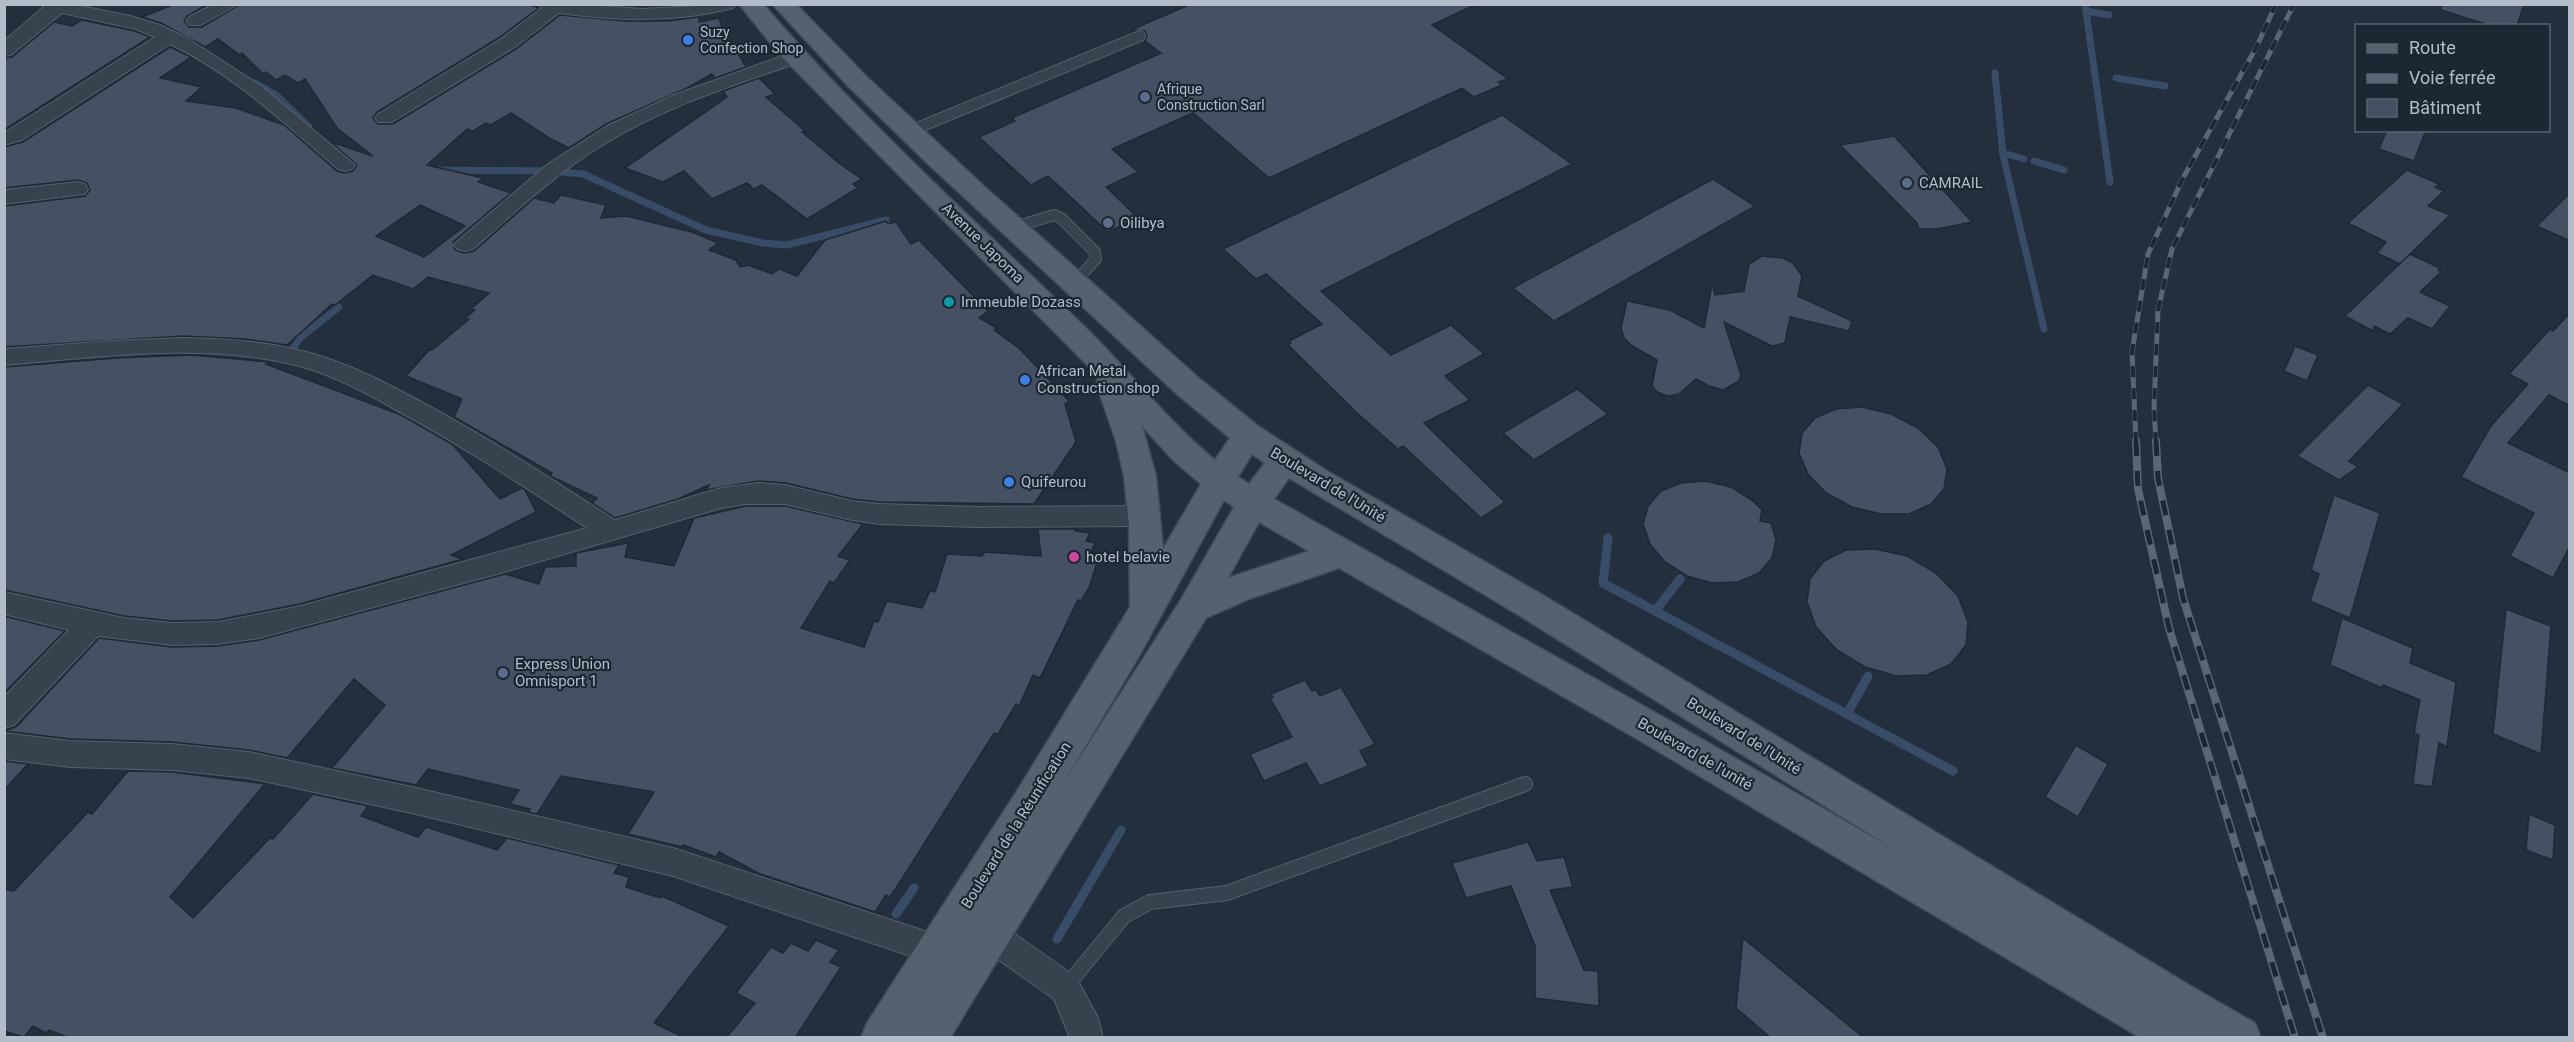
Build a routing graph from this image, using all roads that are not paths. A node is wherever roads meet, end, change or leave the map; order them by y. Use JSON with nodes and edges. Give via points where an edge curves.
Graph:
{"nodes":[{"id":1,"x":229,"y":4,"type":"edge"},
{"id":2,"x":727,"y":4,"type":"edge"},
{"id":3,"x":750,"y":4,"type":"edge"},
{"id":4,"x":783,"y":4,"type":"edge"},
{"id":5,"x":57,"y":5,"type":"edge"},
{"id":6,"x":553,"y":6,"type":"edge"},
{"id":7,"x":195,"y":21,"type":"dead end"},
{"id":8,"x":169,"y":36,"type":"junction"},
{"id":9,"x":1140,"y":36,"type":"dead end"},
{"id":10,"x":4,"y":51,"type":"edge"},
{"id":11,"x":796,"y":57,"type":"junction"},
{"id":12,"x":385,"y":118,"type":"dead end"},
{"id":13,"x":910,"y":131,"type":"junction"},
{"id":14,"x":4,"y":139,"type":"edge"},
{"id":15,"x":345,"y":165,"type":"dead end"},
{"id":16,"x":78,"y":189,"type":"dead end"},
{"id":17,"x":4,"y":197,"type":"edge"},
{"id":18,"x":1002,"y":220,"type":"junction"},
{"id":19,"x":964,"y":225,"type":"junction"},
{"id":20,"x":465,"y":244,"type":"dead end"},
{"id":21,"x":1074,"y":283,"type":"junction"},
{"id":22,"x":4,"y":357,"type":"edge"},
{"id":23,"x":1104,"y":363,"type":"junction"},
{"id":24,"x":1248,"y":435,"type":"junction"},
{"id":25,"x":1285,"y":460,"type":"junction"},
{"id":26,"x":1218,"y":480,"type":"junction"},
{"id":27,"x":1253,"y":503,"type":"junction"},
{"id":28,"x":1145,"y":516,"type":"junction"},
{"id":29,"x":612,"y":531,"type":"junction"},
{"id":30,"x":1343,"y":553,"type":"junction"},
{"id":31,"x":4,"y":603,"type":"edge"},
{"id":32,"x":1194,"y":608,"type":"junction"},
{"id":33,"x":1147,"y":611,"type":"junction"},
{"id":34,"x":93,"y":624,"type":"junction"},
{"id":35,"x":4,"y":716,"type":"edge"},
{"id":36,"x":4,"y":746,"type":"edge"},
{"id":37,"x":1525,"y":784,"type":"dead end"},
{"id":38,"x":967,"y":950,"type":"junction"},
{"id":39,"x":1065,"y":988,"type":"junction"},
{"id":40,"x":2177,"y":1024,"type":"edge"},
{"id":41,"x":882,"y":1038,"type":"edge"},
{"id":42,"x":925,"y":1038,"type":"edge"},
{"id":43,"x":1087,"y":1038,"type":"edge"},
{"id":44,"x":2240,"y":1038,"type":"edge"}],
"edges":[{"from":1,"to":7,"type":"street"},
{"from":2,"to":6,"type":"street","via":[[674,14],[624,15]]},
{"from":3,"to":11,"type":"main road","name":"Avenue Japoma"},
{"from":4,"to":13,"type":"main road","name":"Avenue Japoma"},
{"from":5,"to":8,"type":"street","via":[[135,23]]},
{"from":5,"to":10,"type":"street"},
{"from":6,"to":12,"type":"street","via":[[508,43]]},
{"from":8,"to":14,"type":"street","via":[[15,136]]},
{"from":8,"to":15,"type":"street","via":[[248,84]]},
{"from":9,"to":13,"type":"lane"},
{"from":11,"to":19,"type":"main road","name":"Avenue Japoma"},
{"from":11,"to":20,"type":"street","via":[[678,100],[612,131],[537,184]]},
{"from":13,"to":18,"type":"main road","name":"Avenue Japoma"},
{"from":16,"to":17,"type":"street"},
{"from":18,"to":19,"type":"main road"},
{"from":18,"to":21,"type":"main road","name":"Avenue Japoma"},
{"from":18,"to":21,"type":"lane","via":[[1054,215],[1060,218],[1095,252],[1096,259]]},
{"from":19,"to":23,"type":"main road","name":"Avenue Japoma"},
{"from":21,"to":24,"type":"main road","name":"Avenue Japoma","via":[[1185,385]]},
{"from":22,"to":29,"type":"street","via":[[150,346],[194,347],[257,351],[326,366],[363,381],[452,429]]},
{"from":23,"to":26,"type":"main road","name":"Avenue Japoma","via":[[1184,452]]},
{"from":23,"to":28,"type":"main road","via":[[1132,440]]},
{"from":24,"to":25,"type":"main road","name":"Boulevard de l'Unité"},
{"from":24,"to":26,"type":"main road","name":"Boulevard de la Réunification"},
{"from":25,"to":27,"type":"main road"},
{"from":25,"to":40,"type":"main road","name":"Boulevard de l'Unité","via":[[1511,593]]},
{"from":26,"to":27,"type":"main road","name":"Boulevard de l'unité"},
{"from":26,"to":33,"type":"main road","name":"Boulevard de la Réunification"},
{"from":27,"to":30,"type":"main road","name":"Boulevard de l'unité"},
{"from":27,"to":32,"type":"main road"},
{"from":28,"to":29,"type":"street","via":[[931,518],[860,513],[771,493],[721,498]]},
{"from":28,"to":33,"type":"main road"},
{"from":29,"to":34,"type":"street","via":[[383,595],[235,629],[199,634],[150,633]]},
{"from":30,"to":32,"type":"main road"},
{"from":30,"to":40,"type":"main road","name":"Boulevard de l'unité"},
{"from":31,"to":34,"type":"street"},
{"from":32,"to":38,"type":"main road"},
{"from":33,"to":38,"type":"main road","name":"Boulevard de la Réunification"},
{"from":34,"to":35,"type":"street"},
{"from":36,"to":38,"type":"street","via":[[249,765],[673,862]]},
{"from":37,"to":39,"type":"lane","via":[[1227,893],[1150,902],[1135,908],[1124,916]]},
{"from":38,"to":39,"type":"street"},
{"from":38,"to":41,"type":"main road","name":"Boulevard de la Réunification"},
{"from":38,"to":42,"type":"main road"},
{"from":39,"to":43,"type":"street"},
{"from":40,"to":44,"type":"main road","name":"Boulevard de l'Unité"}]}
